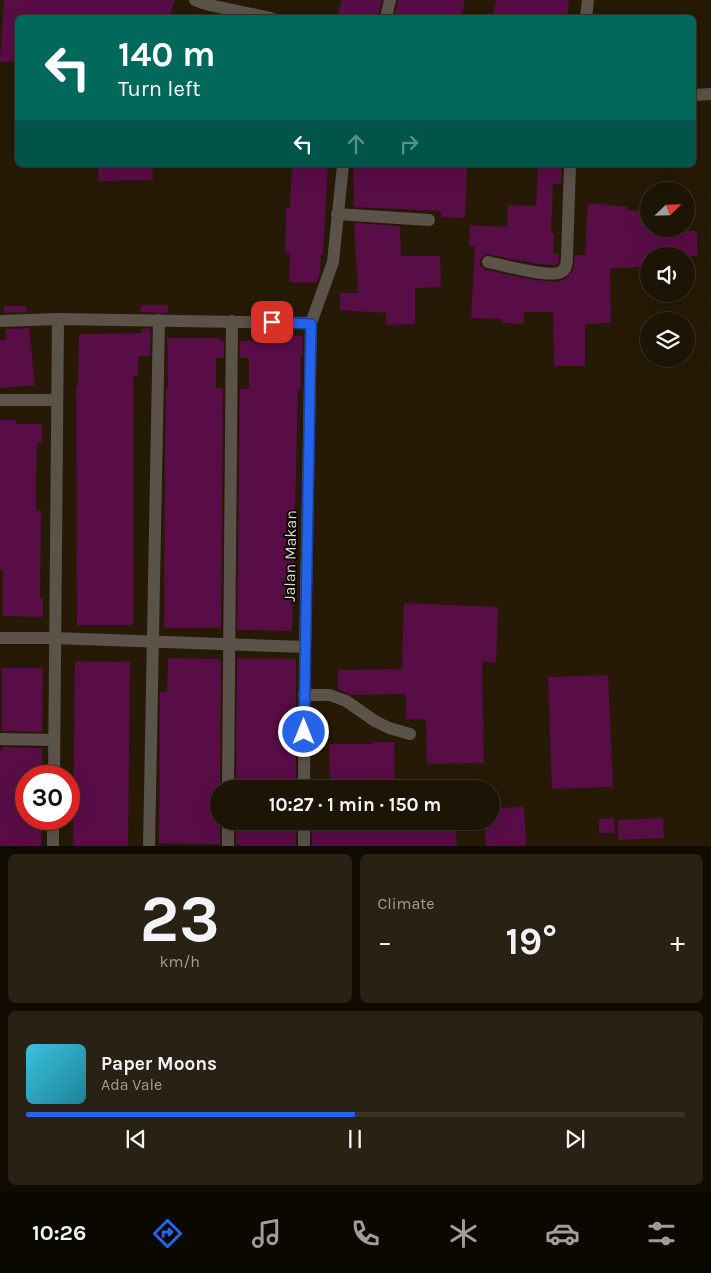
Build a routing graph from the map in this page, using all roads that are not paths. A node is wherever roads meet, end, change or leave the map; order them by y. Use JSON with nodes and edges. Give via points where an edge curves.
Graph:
{"nodes":[{"id":1,"x":195,"y":0,"type":"edge"},
{"id":2,"x":390,"y":0,"type":"edge"},
{"id":3,"x":588,"y":0,"type":"edge"},
{"id":4,"x":256,"y":15,"type":"edge"},
{"id":5,"x":387,"y":15,"type":"edge"},
{"id":6,"x":586,"y":15,"type":"edge"},
{"id":7,"x":711,"y":94,"type":"edge"},
{"id":8,"x":696,"y":95,"type":"edge"},
{"id":9,"x":342,"y":167,"type":"edge"},
{"id":10,"x":570,"y":167,"type":"edge"},
{"id":11,"x":337,"y":214,"type":"junction"},
{"id":12,"x":429,"y":220,"type":"dead end"},
{"id":13,"x":488,"y":262,"type":"dead end"},
{"id":14,"x":58,"y":319,"type":"junction"},
{"id":15,"x":159,"y":320,"type":"junction"},
{"id":16,"x":0,"y":321,"type":"edge"},
{"id":17,"x":232,"y":321,"type":"junction"},
{"id":18,"x":311,"y":324,"type":"junction"},
{"id":19,"x":0,"y":400,"type":"edge"},
{"id":20,"x":58,"y":400,"type":"junction"},
{"id":21,"x":0,"y":638,"type":"edge"},
{"id":22,"x":54,"y":638,"type":"junction"},
{"id":23,"x":152,"y":642,"type":"junction"},
{"id":24,"x":229,"y":645,"type":"junction"},
{"id":25,"x":304,"y":648,"type":"junction"},
{"id":26,"x":304,"y":694,"type":"junction"},
{"id":27,"x":410,"y":734,"type":"dead end"},
{"id":28,"x":0,"y":739,"type":"edge"},
{"id":29,"x":54,"y":740,"type":"junction"},
{"id":30,"x":54,"y":765,"type":"edge"},
{"id":31,"x":228,"y":780,"type":"edge"},
{"id":32,"x":304,"y":780,"type":"edge"},
{"id":33,"x":53,"y":830,"type":"edge"},
{"id":34,"x":228,"y":830,"type":"edge"},
{"id":35,"x":304,"y":830,"type":"edge"},
{"id":36,"x":53,"y":846,"type":"edge"},
{"id":37,"x":149,"y":846,"type":"edge"},
{"id":38,"x":228,"y":846,"type":"edge"},
{"id":39,"x":304,"y":846,"type":"edge"}],
"edges":[{"from":1,"to":4,"type":"street"},
{"from":2,"to":5,"type":"street"},
{"from":3,"to":6,"type":"street"},
{"from":7,"to":8,"type":"street"},
{"from":9,"to":11,"type":"street","name":"Jalan Makan"},
{"from":10,"to":13,"type":"street","via":[[567,266],[563,271],[555,274]]},
{"from":11,"to":12,"type":"street"},
{"from":11,"to":18,"type":"street","name":"Jalan Makan","via":[[333,262]]},
{"from":14,"to":15,"type":"street"},
{"from":14,"to":16,"type":"street"},
{"from":14,"to":20,"type":"street"},
{"from":15,"to":17,"type":"street"},
{"from":15,"to":23,"type":"street"},
{"from":17,"to":18,"type":"street"},
{"from":17,"to":24,"type":"street"},
{"from":18,"to":25,"type":"street","name":"Jalan Makan"},
{"from":19,"to":20,"type":"street"},
{"from":20,"to":22,"type":"street"},
{"from":21,"to":22,"type":"street"},
{"from":22,"to":23,"type":"street"},
{"from":22,"to":29,"type":"street"},
{"from":23,"to":24,"type":"street"},
{"from":23,"to":37,"type":"street"},
{"from":24,"to":25,"type":"street"},
{"from":24,"to":31,"type":"street"},
{"from":25,"to":26,"type":"street","name":"Jalan Makan"},
{"from":26,"to":27,"type":"street","via":[[330,695],[346,701],[375,721]]},
{"from":26,"to":32,"type":"street","name":"Jalan Makan"},
{"from":28,"to":29,"type":"street"},
{"from":29,"to":30,"type":"street"},
{"from":33,"to":36,"type":"street"},
{"from":34,"to":38,"type":"street"},
{"from":35,"to":39,"type":"street"}]}
